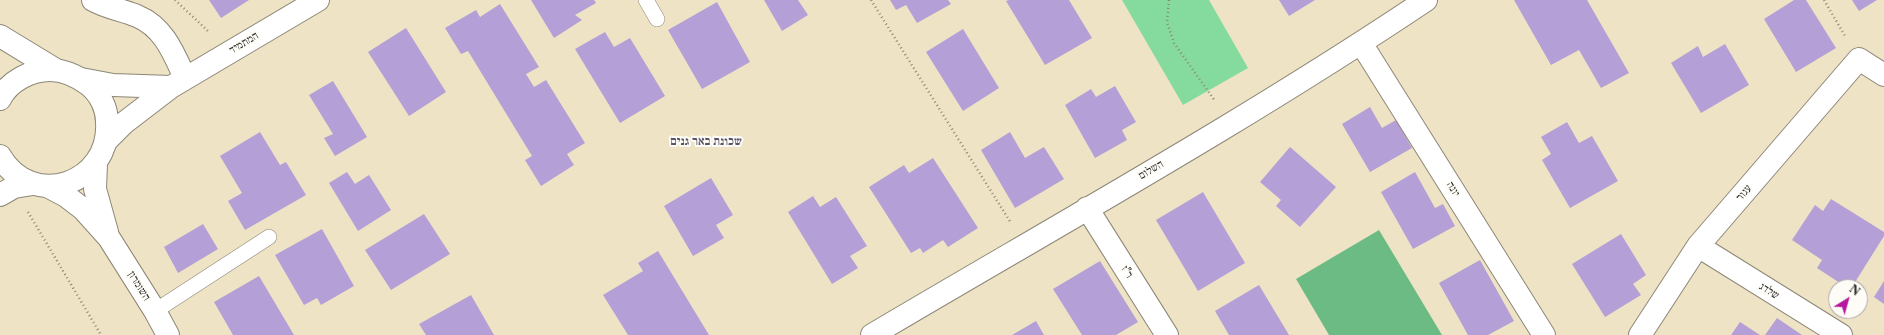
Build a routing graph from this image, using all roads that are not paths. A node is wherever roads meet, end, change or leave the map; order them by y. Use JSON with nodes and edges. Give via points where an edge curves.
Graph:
{"nodes":[{"id":1,"x":93,"y":0,"type":"edge"},
{"id":2,"x":318,"y":0,"type":"edge"},
{"id":3,"x":646,"y":0,"type":"edge"},
{"id":4,"x":1426,"y":0,"type":"edge"},
{"id":5,"x":657,"y":19,"type":"dead end"},
{"id":6,"x":0,"y":36,"type":"edge"},
{"id":7,"x":1361,"y":44,"type":"junction"},
{"id":8,"x":56,"y":70,"type":"junction"},
{"id":9,"x":1884,"y":75,"type":"edge"},
{"id":10,"x":81,"y":79,"type":"junction"},
{"id":11,"x":178,"y":83,"type":"junction"},
{"id":12,"x":0,"y":99,"type":"edge"},
{"id":13,"x":106,"y":141,"type":"junction"},
{"id":14,"x":0,"y":156,"type":"edge"},
{"id":15,"x":96,"y":164,"type":"junction"},
{"id":16,"x":23,"y":188,"type":"edge"},
{"id":17,"x":1087,"y":208,"type":"junction"},
{"id":18,"x":269,"y":237,"type":"dead end"},
{"id":19,"x":109,"y":238,"type":"junction"},
{"id":20,"x":1698,"y":246,"type":"junction"},
{"id":21,"x":155,"y":311,"type":"junction"},
{"id":22,"x":168,"y":335,"type":"edge"},
{"id":23,"x":872,"y":335,"type":"edge"},
{"id":24,"x":1167,"y":335,"type":"edge"},
{"id":25,"x":1544,"y":335,"type":"edge"},
{"id":26,"x":1640,"y":335,"type":"edge"},
{"id":27,"x":1840,"y":335,"type":"edge"}],
"edges":[{"from":1,"to":11,"type":"street","via":[[137,16],[160,31],[171,47]]},
{"from":2,"to":11,"type":"street","name":"המתמיד"},
{"from":3,"to":5,"type":"lane"},
{"from":4,"to":7,"type":"street","name":"השלום"},
{"from":6,"to":8,"type":"street"},
{"from":7,"to":17,"type":"street","name":"השלום"},
{"from":7,"to":25,"type":"street","name":"יונה"},
{"from":8,"to":10,"type":"street"},
{"from":8,"to":12,"type":"street","via":[[42,70],[27,75],[13,83]]},
{"from":9,"to":20,"type":"street","name":"עגור","via":[[1859,59]]},
{"from":10,"to":11,"type":"street","via":[[113,85]]},
{"from":10,"to":13,"type":"street","via":[[102,101],[107,116]]},
{"from":11,"to":13,"type":"street","name":"המתמיד","via":[[129,119]]},
{"from":13,"to":15,"type":"street"},
{"from":14,"to":16,"type":"street","name":"השומרון","via":[[17,176]]},
{"from":15,"to":16,"type":"street","via":[[84,176],[67,184]]},
{"from":15,"to":19,"type":"street","name":"השומרון","via":[[95,189]]},
{"from":16,"to":19,"type":"street","name":"השומרון","via":[[66,196],[83,209]]},
{"from":17,"to":23,"type":"street","name":"השלום"},
{"from":17,"to":24,"type":"street","name":"ר\"ז"},
{"from":18,"to":21,"type":"lane"},
{"from":19,"to":21,"type":"street","name":"השומרון"},
{"from":20,"to":26,"type":"street","name":"עגור"},
{"from":20,"to":27,"type":"street","name":"שלדג"},
{"from":21,"to":22,"type":"street","name":"השומרון"}]}
